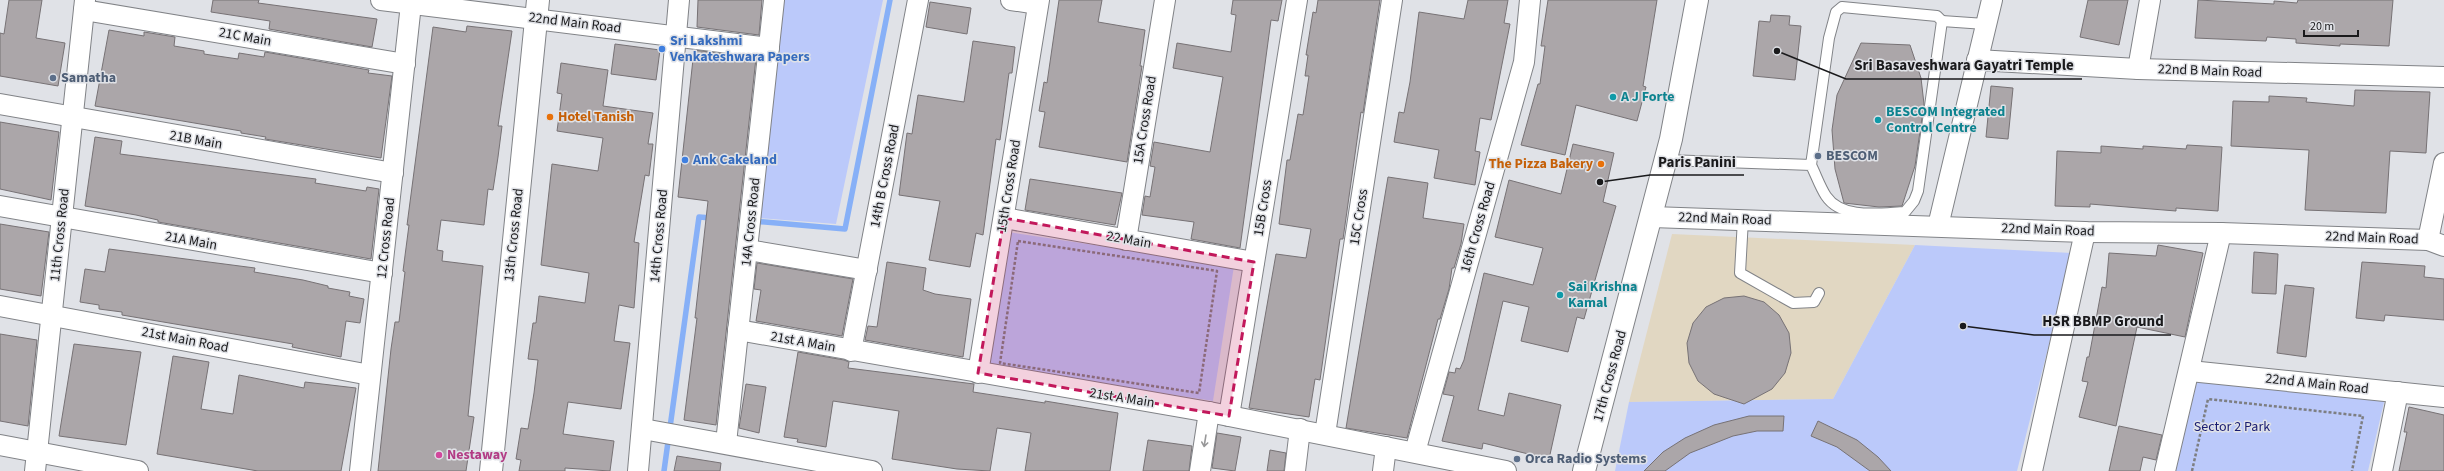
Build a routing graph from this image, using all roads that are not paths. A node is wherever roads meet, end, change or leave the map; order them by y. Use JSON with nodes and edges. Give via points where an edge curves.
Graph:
{"nodes":[{"id":1,"x":381,"y":0,"type":"edge"},
{"id":2,"x":679,"y":0,"type":"edge"},
{"id":3,"x":774,"y":0,"type":"edge"},
{"id":4,"x":918,"y":0,"type":"edge"},
{"id":5,"x":1011,"y":0,"type":"edge"},
{"id":6,"x":1165,"y":0,"type":"edge"},
{"id":7,"x":1297,"y":0,"type":"edge"},
{"id":8,"x":1392,"y":0,"type":"edge"},
{"id":9,"x":1530,"y":0,"type":"edge"},
{"id":10,"x":1697,"y":0,"type":"edge"},
{"id":11,"x":1992,"y":0,"type":"edge"},
{"id":12,"x":2150,"y":0,"type":"edge"},
{"id":13,"x":1039,"y":2,"type":"edge"},
{"id":14,"x":411,"y":4,"type":"junction"},
{"id":15,"x":85,"y":5,"type":"edge"},
{"id":16,"x":537,"y":9,"type":"edge"},
{"id":17,"x":1942,"y":21,"type":"junction"},
{"id":18,"x":1985,"y":24,"type":"junction"},
{"id":19,"x":676,"y":36,"type":"junction"},
{"id":20,"x":769,"y":48,"type":"junction"},
{"id":21,"x":1977,"y":60,"type":"junction"},
{"id":22,"x":405,"y":64,"type":"junction"},
{"id":23,"x":2138,"y":69,"type":"junction"},
{"id":24,"x":2444,"y":77,"type":"edge"},
{"id":25,"x":0,"y":104,"type":"edge"},
{"id":26,"x":73,"y":119,"type":"junction"},
{"id":27,"x":1666,"y":160,"type":"junction"},
{"id":28,"x":2444,"y":163,"type":"edge"},
{"id":29,"x":1811,"y":165,"type":"junction"},
{"id":30,"x":393,"y":173,"type":"junction"},
{"id":31,"x":0,"y":206,"type":"edge"},
{"id":32,"x":1652,"y":217,"type":"junction"},
{"id":33,"x":1004,"y":218,"type":"junction"},
{"id":34,"x":62,"y":219,"type":"junction"},
{"id":35,"x":1743,"y":220,"type":"junction"},
{"id":36,"x":1938,"y":226,"type":"junction"},
{"id":37,"x":2085,"y":232,"type":"junction"},
{"id":38,"x":2221,"y":233,"type":"junction"},
{"id":39,"x":1126,"y":240,"type":"junction"},
{"id":40,"x":2436,"y":243,"type":"edge"},
{"id":41,"x":748,"y":250,"type":"junction"},
{"id":42,"x":1254,"y":262,"type":"junction"},
{"id":43,"x":867,"y":270,"type":"junction"},
{"id":44,"x":382,"y":273,"type":"junction"},
{"id":45,"x":1819,"y":293,"type":"dead end"},
{"id":46,"x":0,"y":306,"type":"edge"},
{"id":47,"x":51,"y":315,"type":"junction"},
{"id":48,"x":738,"y":330,"type":"junction"},
{"id":49,"x":851,"y":351,"type":"junction"},
{"id":50,"x":2190,"y":371,"type":"junction"},
{"id":51,"x":978,"y":372,"type":"junction"},
{"id":52,"x":370,"y":375,"type":"junction"},
{"id":53,"x":2398,"y":392,"type":"junction"},
{"id":54,"x":2444,"y":397,"type":"edge"},
{"id":55,"x":1209,"y":412,"type":"junction"},
{"id":56,"x":1229,"y":416,"type":"junction"},
{"id":57,"x":1300,"y":429,"type":"junction"},
{"id":58,"x":661,"y":432,"type":"junction"},
{"id":59,"x":1325,"y":434,"type":"junction"},
{"id":60,"x":726,"y":443,"type":"junction"},
{"id":61,"x":0,"y":445,"type":"edge"},
{"id":62,"x":1386,"y":447,"type":"junction"},
{"id":63,"x":1415,"y":452,"type":"junction"},
{"id":64,"x":36,"y":461,"type":"edge"},
{"id":65,"x":138,"y":471,"type":"edge"},
{"id":66,"x":360,"y":471,"type":"edge"},
{"id":67,"x":490,"y":471,"type":"edge"},
{"id":68,"x":638,"y":471,"type":"edge"},
{"id":69,"x":872,"y":471,"type":"edge"},
{"id":70,"x":1200,"y":471,"type":"edge"},
{"id":71,"x":1294,"y":471,"type":"edge"},
{"id":72,"x":1383,"y":471,"type":"edge"},
{"id":73,"x":1506,"y":471,"type":"edge"},
{"id":74,"x":1584,"y":471,"type":"edge"},
{"id":75,"x":2032,"y":471,"type":"edge"},
{"id":76,"x":2165,"y":471,"type":"edge"},
{"id":77,"x":2382,"y":471,"type":"edge"}],
"edges":[{"from":1,"to":14,"type":"street","name":"22nd Main Road"},
{"from":2,"to":19,"type":"street","name":"14th Cross Road"},
{"from":3,"to":20,"type":"street","name":"14A Cross Road"},
{"from":4,"to":43,"type":"street","name":"14th B Cross Road"},
{"from":5,"to":13,"type":"street"},
{"from":6,"to":39,"type":"street","name":"15A Cross Road"},
{"from":7,"to":42,"type":"street","name":"15B Cross"},
{"from":8,"to":59,"type":"street","name":"15C Cross"},
{"from":9,"to":63,"type":"street","name":"16th Cross Road","via":[[1524,62]]},
{"from":10,"to":27,"type":"main road","name":"17th Cross Road","via":[[1685,73]]},
{"from":11,"to":18,"type":"street"},
{"from":12,"to":23,"type":"street"},
{"from":13,"to":33,"type":"street","name":"15th Cross Road"},
{"from":14,"to":16,"type":"street","name":"22nd Main Road"},
{"from":14,"to":22,"type":"street","name":"12 Cross Road"},
{"from":15,"to":22,"type":"street","name":"21C Main"},
{"from":15,"to":26,"type":"street","name":"11th Cross Road"},
{"from":16,"to":19,"type":"street","name":"22nd Main Road"},
{"from":16,"to":67,"type":"main road","name":"13th Cross Road"},
{"from":17,"to":18,"type":"lane"},
{"from":17,"to":29,"type":"lane","via":[[1937,16],[1929,14],[1842,7],[1836,12],[1829,38]]},
{"from":17,"to":29,"type":"lane","via":[[1918,191],[1905,212],[1872,214],[1843,210],[1827,197]]},
{"from":18,"to":21,"type":"street"},
{"from":19,"to":20,"type":"street","name":"22nd Main Road"},
{"from":19,"to":58,"type":"street","name":"14th Cross Road"},
{"from":20,"to":41,"type":"street","name":"14A Cross Road"},
{"from":21,"to":23,"type":"street","name":"22nd B Main Road"},
{"from":21,"to":36,"type":"street"},
{"from":22,"to":30,"type":"street","name":"12 Cross Road"},
{"from":23,"to":24,"type":"street","name":"22nd B Main Road"},
{"from":25,"to":26,"type":"street","name":"21B Main"},
{"from":26,"to":30,"type":"street","name":"21B Main"},
{"from":26,"to":34,"type":"street","name":"11th Cross Road"},
{"from":27,"to":29,"type":"lane"},
{"from":27,"to":32,"type":"main road","name":"17th Cross Road"},
{"from":28,"to":40,"type":"street"},
{"from":30,"to":44,"type":"street","name":"12 Cross Road"},
{"from":31,"to":34,"type":"street","name":"21A Main"},
{"from":32,"to":35,"type":"street","name":"22nd Main Road"},
{"from":32,"to":74,"type":"main road","name":"17th Cross Road"},
{"from":33,"to":39,"type":"street","name":"22 Main"},
{"from":33,"to":51,"type":"street","name":"15th Cross Road"},
{"from":34,"to":44,"type":"street","name":"21A Main"},
{"from":34,"to":47,"type":"street","name":"11th Cross Road"},
{"from":35,"to":36,"type":"street","name":"22nd Main Road"},
{"from":35,"to":45,"type":"lane","via":[[1740,273],[1793,303],[1814,302]]},
{"from":36,"to":37,"type":"street","name":"22nd Main Road"},
{"from":37,"to":38,"type":"street","name":"22nd Main Road"},
{"from":37,"to":75,"type":"street"},
{"from":38,"to":40,"type":"street","name":"22nd Main Road"},
{"from":38,"to":50,"type":"street"},
{"from":39,"to":42,"type":"street","name":"22 Main"},
{"from":41,"to":43,"type":"street"},
{"from":41,"to":48,"type":"street","name":"14A Cross Road"},
{"from":42,"to":56,"type":"street","name":"15B Cross"},
{"from":43,"to":49,"type":"street","name":"14th B Cross Road"},
{"from":44,"to":52,"type":"street","name":"12 Cross Road"},
{"from":46,"to":47,"type":"street","name":"21st Main Road"},
{"from":47,"to":52,"type":"street","name":"21st Main Road"},
{"from":47,"to":64,"type":"street","name":"11th Cross Road"},
{"from":48,"to":49,"type":"street","name":"21st A Main"},
{"from":48,"to":60,"type":"street","name":"14A Cross Road"},
{"from":49,"to":51,"type":"street","name":"21st A Main"},
{"from":50,"to":53,"type":"street","name":"22nd A Main Road"},
{"from":50,"to":76,"type":"street"},
{"from":51,"to":55,"type":"street","name":"21st A Main"},
{"from":52,"to":66,"type":"street","name":"12 Cross Road"},
{"from":53,"to":54,"type":"street","name":"22nd A Main Road"},
{"from":53,"to":77,"type":"street"},
{"from":55,"to":56,"type":"street","name":"21st A Main"},
{"from":55,"to":70,"type":"street","one_way":true},
{"from":56,"to":57,"type":"street","name":"21st A Main"},
{"from":57,"to":59,"type":"street","name":"21st A Main"},
{"from":57,"to":71,"type":"street"},
{"from":58,"to":60,"type":"street"},
{"from":58,"to":68,"type":"street","name":"14th Cross Road"},
{"from":59,"to":62,"type":"street","name":"21st A Main"},
{"from":60,"to":69,"type":"street"},
{"from":61,"to":64,"type":"street"},
{"from":62,"to":63,"type":"street","name":"21st A Main"},
{"from":62,"to":72,"type":"street"},
{"from":63,"to":73,"type":"street","name":"21st A Main"},
{"from":64,"to":65,"type":"street"}]}
